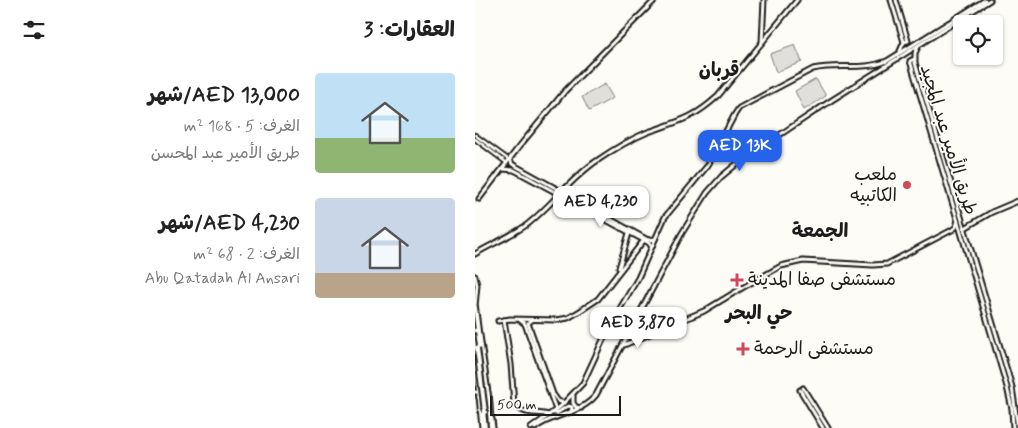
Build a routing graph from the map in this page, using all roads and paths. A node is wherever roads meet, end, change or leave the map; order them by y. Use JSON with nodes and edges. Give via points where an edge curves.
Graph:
{"nodes":[{"id":1,"x":655,"y":0,"type":"edge"},
{"id":2,"x":764,"y":0,"type":"edge"},
{"id":3,"x":797,"y":0,"type":"edge"},
{"id":4,"x":891,"y":0,"type":"edge"},
{"id":5,"x":896,"y":0,"type":"edge"},
{"id":6,"x":992,"y":0,"type":"edge"},
{"id":7,"x":984,"y":2,"type":"edge"},
{"id":8,"x":908,"y":41,"type":"junction"},
{"id":9,"x":762,"y":42,"type":"junction"},
{"id":10,"x":904,"y":42,"type":"junction"},
{"id":11,"x":919,"y":43,"type":"junction"},
{"id":12,"x":898,"y":54,"type":"junction"},
{"id":13,"x":897,"y":60,"type":"junction"},
{"id":14,"x":913,"y":63,"type":"junction"},
{"id":15,"x":475,"y":137,"type":"edge"},
{"id":16,"x":509,"y":160,"type":"junction"},
{"id":17,"x":945,"y":166,"type":"junction"},
{"id":18,"x":941,"y":167,"type":"junction"},
{"id":19,"x":502,"y":170,"type":"junction"},
{"id":20,"x":566,"y":188,"type":"junction"},
{"id":21,"x":557,"y":198,"type":"junction"},
{"id":22,"x":479,"y":199,"type":"dead end"},
{"id":23,"x":1018,"y":201,"type":"edge"},
{"id":24,"x":957,"y":220,"type":"junction"},
{"id":25,"x":965,"y":228,"type":"junction"},
{"id":26,"x":948,"y":232,"type":"junction"},
{"id":27,"x":629,"y":233,"type":"junction"},
{"id":28,"x":962,"y":234,"type":"junction"},
{"id":29,"x":655,"y":239,"type":"junction"},
{"id":30,"x":644,"y":240,"type":"junction"},
{"id":31,"x":652,"y":248,"type":"junction"},
{"id":32,"x":475,"y":254,"type":"edge"},
{"id":33,"x":617,"y":273,"type":"junction"},
{"id":34,"x":475,"y":276,"type":"edge"},
{"id":35,"x":475,"y":307,"type":"edge"},
{"id":36,"x":475,"y":312,"type":"edge"},
{"id":37,"x":987,"y":313,"type":"junction"},
{"id":38,"x":517,"y":319,"type":"junction"},
{"id":39,"x":533,"y":319,"type":"junction"},
{"id":40,"x":504,"y":320,"type":"junction"},
{"id":41,"x":498,"y":321,"type":"dead end"},
{"id":42,"x":526,"y":323,"type":"junction"},
{"id":43,"x":476,"y":329,"type":"edge"},
{"id":44,"x":630,"y":331,"type":"junction"},
{"id":45,"x":646,"y":336,"type":"junction"},
{"id":46,"x":623,"y":345,"type":"junction"},
{"id":47,"x":475,"y":354,"type":"edge"},
{"id":48,"x":478,"y":385,"type":"junction"},
{"id":49,"x":487,"y":385,"type":"junction"},
{"id":50,"x":477,"y":394,"type":"edge"},
{"id":51,"x":552,"y":394,"type":"junction"},
{"id":52,"x":573,"y":394,"type":"junction"},
{"id":53,"x":489,"y":396,"type":"junction"},
{"id":54,"x":565,"y":403,"type":"junction"},
{"id":55,"x":582,"y":408,"type":"junction"},
{"id":56,"x":556,"y":410,"type":"junction"},
{"id":57,"x":571,"y":412,"type":"junction"},
{"id":58,"x":551,"y":415,"type":"junction"},
{"id":59,"x":535,"y":426,"type":"edge"},
{"id":60,"x":488,"y":428,"type":"edge"},
{"id":61,"x":531,"y":428,"type":"edge"},
{"id":62,"x":823,"y":428,"type":"edge"},
{"id":63,"x":827,"y":428,"type":"edge"},
{"id":64,"x":1013,"y":428,"type":"edge"},
{"id":65,"x":1017,"y":428,"type":"edge"}],
"edges":[{"from":1,"to":16,"type":"main road","via":[[565,91]]},
{"from":2,"to":9,"type":"main road"},
{"from":3,"to":9,"type":"main road"},
{"from":4,"to":10,"type":"main road"},
{"from":5,"to":8,"type":"main road"},
{"from":6,"to":7,"type":"main road"},
{"from":7,"to":11,"type":"main road"},
{"from":8,"to":10,"type":"main road"},
{"from":8,"to":11,"type":"main road"},
{"from":9,"to":20,"type":"main road","via":[[718,96],[701,111],[613,150]]},
{"from":10,"to":12,"type":"main road"},
{"from":11,"to":12,"type":"main road"},
{"from":11,"to":13,"type":"main road"},
{"from":11,"to":14,"type":"main road"},
{"from":12,"to":29,"type":"main road","via":[[870,66],[813,70],[739,108],[708,165],[665,217]]},
{"from":13,"to":14,"type":"main road"},
{"from":13,"to":44,"type":"main road","via":[[746,160],[707,193]]},
{"from":14,"to":17,"type":"main road","name":"طريق الأمير عبد المجيد"},
{"from":14,"to":18,"type":"main road","name":"طريق الأمير عبد المجيد"},
{"from":15,"to":16,"type":"street"},
{"from":16,"to":19,"type":"main road"},
{"from":16,"to":20,"type":"main road","via":[[559,190]]},
{"from":17,"to":18,"type":"main road"},
{"from":17,"to":25,"type":"main road","name":"طريق الأمير عبد المجيد"},
{"from":18,"to":24,"type":"main road","name":"طريق الأمير عبد المجيد"},
{"from":19,"to":21,"type":"main road","via":[[514,170],[555,192]]},
{"from":19,"to":22,"type":"main road"},
{"from":20,"to":21,"type":"main road"},
{"from":20,"to":29,"type":"main road","via":[[567,195],[648,240]]},
{"from":21,"to":27,"type":"main road","via":[[565,198]]},
{"from":21,"to":32,"type":"main road","via":[[527,224]]},
{"from":23,"to":25,"type":"main road"},
{"from":24,"to":26,"type":"main road","via":[[956,227]]},
{"from":24,"to":28,"type":"main road","name":"طريق الأمير عبد المجيد"},
{"from":25,"to":37,"type":"main road","name":"طريق الأمير عبد المجيد"},
{"from":26,"to":28,"type":"main road","via":[[957,230]]},
{"from":26,"to":45,"type":"main road","via":[[887,264],[803,261],[781,266],[704,311]]},
{"from":27,"to":30,"type":"main road"},
{"from":27,"to":33,"type":"main road"},
{"from":28,"to":37,"type":"main road","name":"طريق الأمير عبد المجيد"},
{"from":29,"to":31,"type":"main road"},
{"from":30,"to":31,"type":"main road"},
{"from":30,"to":33,"type":"main road"},
{"from":31,"to":52,"type":"main road","via":[[603,338],[583,383]]},
{"from":33,"to":39,"type":"main road","via":[[598,299],[568,318]]},
{"from":34,"to":35,"type":"main road"},
{"from":35,"to":36,"type":"highway"},
{"from":36,"to":43,"type":"highway"},
{"from":36,"to":49,"type":"main road"},
{"from":37,"to":64,"type":"main road","name":"طريق الأمير عبد المجيد","via":[[1007,387]]},
{"from":37,"to":65,"type":"main road","name":"طريق الأمير عبد المجيد","via":[[1012,387]]},
{"from":38,"to":39,"type":"main road"},
{"from":38,"to":40,"type":"main road"},
{"from":38,"to":42,"type":"main road"},
{"from":39,"to":42,"type":"main road"},
{"from":40,"to":41,"type":"main road"},
{"from":40,"to":58,"type":"main road","via":[[515,407],[530,414]]},
{"from":42,"to":51,"type":"main road"},
{"from":43,"to":60,"type":"highway","bridge":true},
{"from":44,"to":45,"type":"main road","via":[[639,337]]},
{"from":44,"to":46,"type":"main road"},
{"from":45,"to":46,"type":"main road"},
{"from":46,"to":55,"type":"main road","via":[[599,391]]},
{"from":47,"to":48,"type":"main road"},
{"from":48,"to":49,"type":"main road","via":[[483,389]]},
{"from":48,"to":50,"type":"main road"},
{"from":49,"to":53,"type":"main road"},
{"from":50,"to":53,"type":"main road"},
{"from":50,"to":60,"type":"main road"},
{"from":50,"to":60,"type":"highway"},
{"from":51,"to":54,"type":"main road"},
{"from":51,"to":56,"type":"main road"},
{"from":52,"to":54,"type":"main road"},
{"from":52,"to":55,"type":"main road","via":[[573,404]]},
{"from":53,"to":60,"type":"main road"},
{"from":53,"to":60,"type":"highway"},
{"from":54,"to":56,"type":"main road"},
{"from":55,"to":57,"type":"main road"},
{"from":56,"to":58,"type":"main road"},
{"from":57,"to":58,"type":"main road","via":[[572,407],[568,406]]},
{"from":57,"to":59,"type":"main road"},
{"from":58,"to":59,"type":"main road"},
{"from":59,"to":61,"type":"main road"},
{"from":62,"to":63,"type":"main road","via":[[801,389]]}]}
